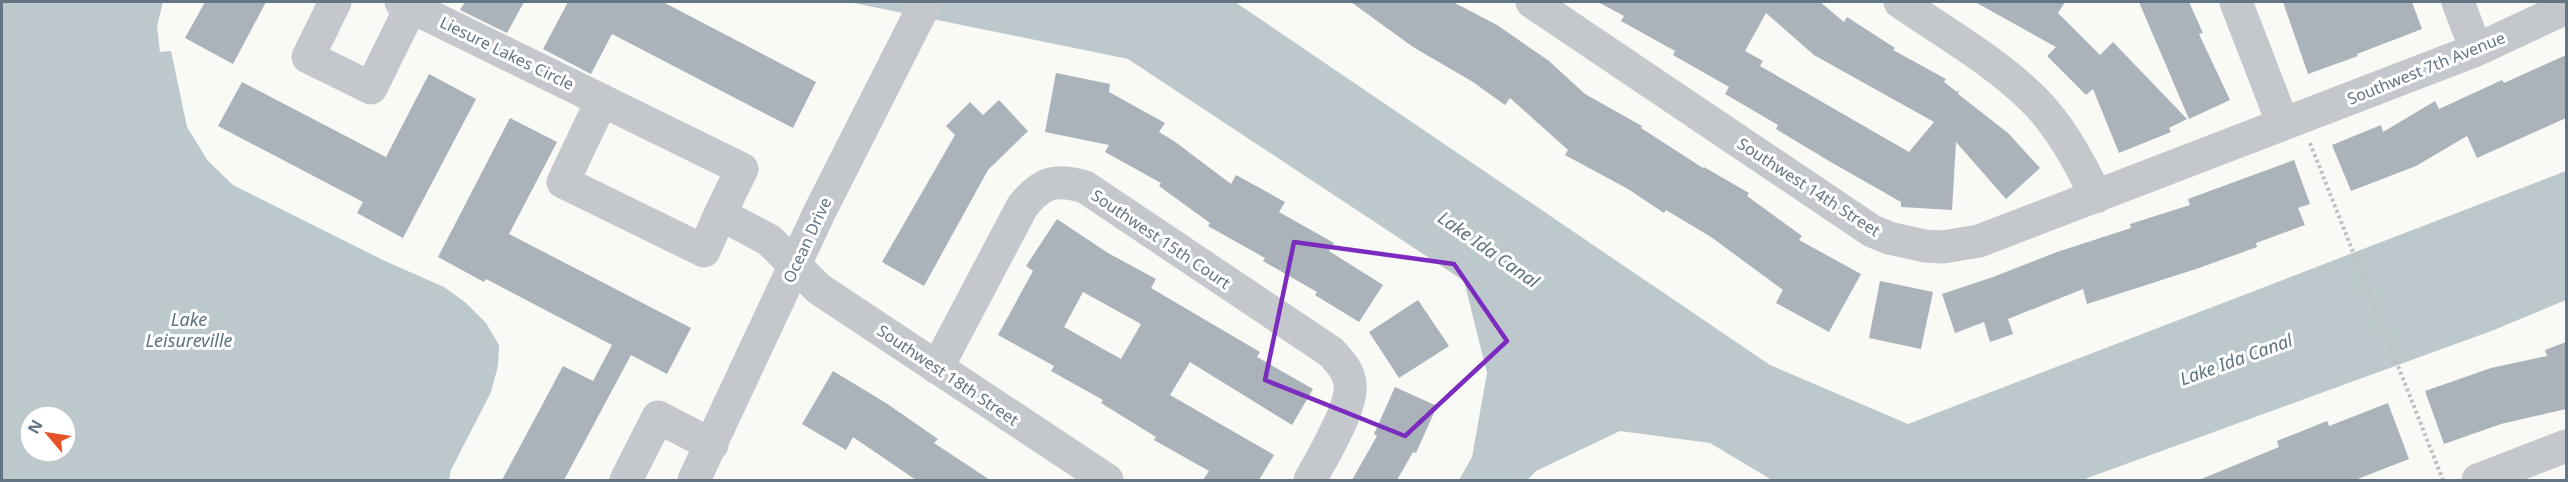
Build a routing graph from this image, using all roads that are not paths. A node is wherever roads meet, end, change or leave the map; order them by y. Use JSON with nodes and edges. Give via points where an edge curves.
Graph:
{"nodes":[{"id":1,"x":335,"y":2,"type":"edge"},
{"id":2,"x":926,"y":2,"type":"edge"},
{"id":3,"x":1532,"y":2,"type":"edge"},
{"id":4,"x":1900,"y":2,"type":"edge"},
{"id":5,"x":2236,"y":2,"type":"edge"},
{"id":6,"x":2458,"y":2,"type":"edge"},
{"id":7,"x":406,"y":4,"type":"edge"},
{"id":8,"x":2566,"y":8,"type":"edge"},
{"id":9,"x":2476,"y":50,"type":"junction"},
{"id":10,"x":602,"y":100,"type":"junction"},
{"id":11,"x":2292,"y":121,"type":"junction"},
{"id":12,"x":2096,"y":197,"type":"junction"},
{"id":13,"x":720,"y":213,"type":"junction"},
{"id":14,"x":794,"y":265,"type":"junction"},
{"id":15,"x":937,"y":368,"type":"junction"},
{"id":16,"x":712,"y":445,"type":"junction"},
{"id":17,"x":2566,"y":446,"type":"edge"},
{"id":18,"x":626,"y":480,"type":"edge"},
{"id":19,"x":694,"y":480,"type":"edge"},
{"id":20,"x":1107,"y":480,"type":"edge"},
{"id":21,"x":1310,"y":480,"type":"edge"},
{"id":22,"x":2478,"y":480,"type":"edge"}],
"edges":[{"from":1,"to":7,"type":"street","name":"Liesure Lakes Circle","via":[[308,57],[371,87]]},
{"from":2,"to":14,"type":"street","name":"Ocean Drive"},
{"from":3,"to":12,"type":"street","name":"Southwest 14th Street","via":[[1872,231],[1888,238],[1925,246],[1962,245]]},
{"from":4,"to":12,"type":"street","via":[[2005,73],[2035,101],[2062,133]]},
{"from":5,"to":11,"type":"street"},
{"from":6,"to":9,"type":"street"},
{"from":7,"to":10,"type":"street","name":"Liesure Lakes Circle"},
{"from":8,"to":9,"type":"street","name":"Southwest 7th Avenue"},
{"from":9,"to":11,"type":"street","name":"Southwest 7th Avenue"},
{"from":10,"to":13,"type":"street","name":"Liesure Lakes Circle","via":[[742,170]]},
{"from":10,"to":13,"type":"street","name":"Liesure Lakes Circle","via":[[563,182],[704,251]]},
{"from":11,"to":12,"type":"street","name":"Southwest 14th Street"},
{"from":13,"to":14,"type":"street","via":[[769,240]]},
{"from":14,"to":15,"type":"street","name":"Southwest 18th Street","via":[[819,289]]},
{"from":14,"to":16,"type":"street","name":"Ocean Drive"},
{"from":15,"to":20,"type":"street","name":"Southwest 18th Street"},
{"from":15,"to":21,"type":"street","name":"Southwest 15th Court","via":[[1033,192],[1049,183],[1085,187],[1331,352],[1344,366],[1350,402]]},
{"from":16,"to":18,"type":"street","via":[[658,417]]},
{"from":16,"to":19,"type":"street","name":"Ocean Drive"},
{"from":17,"to":22,"type":"street"}]}
